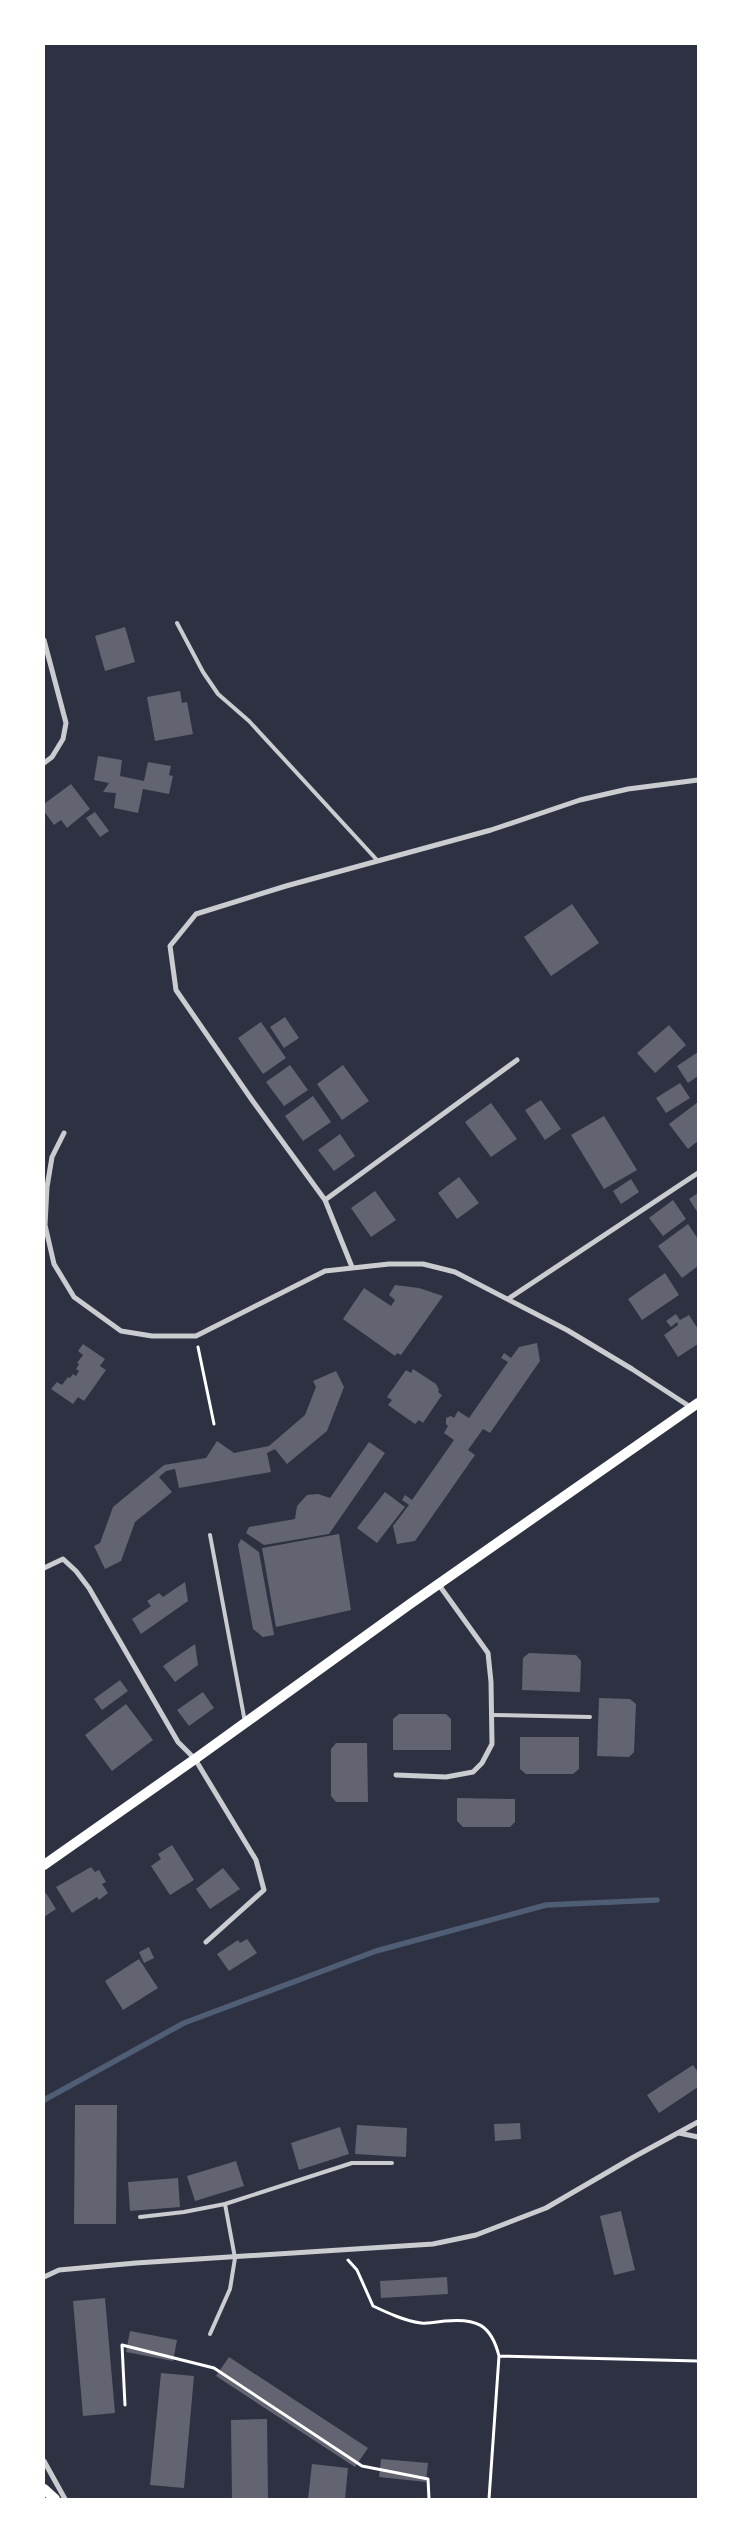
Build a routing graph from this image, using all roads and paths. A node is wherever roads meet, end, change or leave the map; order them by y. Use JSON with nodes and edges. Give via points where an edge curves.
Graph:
{"nodes":[{"id":1,"x":177,"y":623,"type":"dead end"},
{"id":2,"x":44,"y":640,"type":"edge"},
{"id":3,"x":44,"y":763,"type":"edge"},
{"id":4,"x":698,"y":780,"type":"edge"},
{"id":5,"x":377,"y":860,"type":"junction"},
{"id":6,"x":517,"y":1060,"type":"dead end"},
{"id":7,"x":64,"y":1133,"type":"dead end"},
{"id":8,"x":698,"y":1172,"type":"edge"},
{"id":9,"x":325,"y":1200,"type":"junction"},
{"id":10,"x":352,"y":1267,"type":"junction"},
{"id":11,"x":508,"y":1299,"type":"junction"},
{"id":12,"x":196,"y":1336,"type":"junction"},
{"id":13,"x":695,"y":1406,"type":"edge"},
{"id":14,"x":214,"y":1424,"type":"dead end"},
{"id":15,"x":210,"y":1535,"type":"dead end"},
{"id":16,"x":44,"y":1568,"type":"edge"},
{"id":17,"x":439,"y":1585,"type":"junction"},
{"id":18,"x":493,"y":1715,"type":"junction"},
{"id":19,"x":590,"y":1717,"type":"dead end"},
{"id":20,"x":245,"y":1722,"type":"junction"},
{"id":21,"x":195,"y":1760,"type":"junction"},
{"id":22,"x":396,"y":1775,"type":"dead end"},
{"id":23,"x":44,"y":1865,"type":"edge"},
{"id":24,"x":206,"y":1942,"type":"dead end"},
{"id":25,"x":698,"y":2122,"type":"edge"},
{"id":26,"x":679,"y":2133,"type":"junction"},
{"id":27,"x":698,"y":2137,"type":"edge"},
{"id":28,"x":392,"y":2163,"type":"dead end"},
{"id":29,"x":225,"y":2204,"type":"junction"},
{"id":30,"x":140,"y":2217,"type":"dead end"},
{"id":31,"x":326,"y":2252,"type":"junction"},
{"id":32,"x":235,"y":2258,"type":"junction"},
{"id":33,"x":44,"y":2277,"type":"edge"},
{"id":34,"x":210,"y":2334,"type":"dead end"},
{"id":35,"x":499,"y":2356,"type":"junction"},
{"id":36,"x":698,"y":2361,"type":"edge"},
{"id":37,"x":125,"y":2405,"type":"dead end"},
{"id":38,"x":44,"y":2462,"type":"edge"},
{"id":39,"x":44,"y":2489,"type":"edge"},
{"id":40,"x":55,"y":2499,"type":"edge"},
{"id":41,"x":65,"y":2499,"type":"edge"},
{"id":42,"x":429,"y":2499,"type":"edge"},
{"id":43,"x":488,"y":2499,"type":"edge"}],
"edges":[{"from":1,"to":5,"type":"lane","via":[[218,694],[255,727]]},
{"from":2,"to":3,"type":"street","via":[[66,723],[63,739],[52,758]]},
{"from":4,"to":5,"type":"street","via":[[628,789],[580,800],[491,830]]},
{"from":5,"to":9,"type":"street","via":[[196,914],[170,946],[176,990]]},
{"from":6,"to":9,"type":"street"},
{"from":7,"to":12,"type":"street","via":[[52,1157],[45,1225],[54,1264],[74,1297],[121,1331],[152,1336]]},
{"from":8,"to":11,"type":"street"},
{"from":9,"to":10,"type":"street"},
{"from":10,"to":11,"type":"street","via":[[423,1264],[455,1272]]},
{"from":10,"to":12,"type":"street","via":[[325,1271]]},
{"from":11,"to":13,"type":"street"},
{"from":12,"to":14,"type":"path"},
{"from":13,"to":17,"type":"main road"},
{"from":15,"to":20,"type":"lane"},
{"from":16,"to":21,"type":"street","via":[[63,1559],[76,1571],[178,1742]]},
{"from":17,"to":18,"type":"street","via":[[488,1653]]},
{"from":17,"to":20,"type":"main road"},
{"from":18,"to":19,"type":"lane"},
{"from":18,"to":22,"type":"street","via":[[492,1744],[473,1772],[446,1777]]},
{"from":20,"to":21,"type":"main road"},
{"from":21,"to":23,"type":"main road"},
{"from":21,"to":24,"type":"street","via":[[256,1860],[264,1890]]},
{"from":25,"to":26,"type":"street"},
{"from":26,"to":27,"type":"street"},
{"from":26,"to":31,"type":"street","via":[[546,2208],[476,2235],[433,2244]]},
{"from":28,"to":29,"type":"lane","via":[[352,2163]]},
{"from":29,"to":30,"type":"lane"},
{"from":29,"to":32,"type":"lane"},
{"from":31,"to":32,"type":"street"},
{"from":31,"to":35,"type":"path","via":[[348,2260],[357,2270],[373,2306],[422,2323],[466,2320],[484,2326],[495,2338]]},
{"from":32,"to":33,"type":"street","via":[[59,2270]]},
{"from":32,"to":34,"type":"lane","via":[[230,2289]]},
{"from":35,"to":36,"type":"path"},
{"from":35,"to":43,"type":"path"},
{"from":37,"to":42,"type":"path","via":[[122,2345],[214,2368],[362,2466],[428,2479]]},
{"from":38,"to":41,"type":"street"},
{"from":39,"to":40,"type":"main road"}]}
